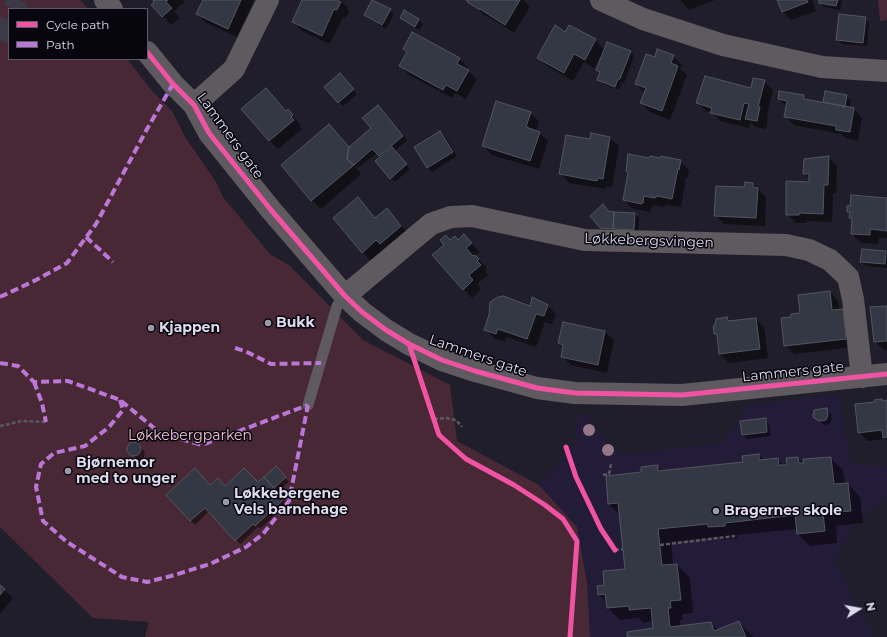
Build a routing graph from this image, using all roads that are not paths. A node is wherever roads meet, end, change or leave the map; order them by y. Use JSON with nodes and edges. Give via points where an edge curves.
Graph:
{"nodes":[{"id":1,"x":105,"y":0,"type":"edge"},
{"id":2,"x":268,"y":0,"type":"edge"},
{"id":3,"x":601,"y":0,"type":"edge"},
{"id":4,"x":111,"y":8,"type":"edge"},
{"id":5,"x":148,"y":53,"type":"edge"},
{"id":6,"x":887,"y":71,"type":"edge"},
{"id":7,"x":194,"y":105,"type":"junction"},
{"id":8,"x":345,"y":296,"type":"junction"},
{"id":9,"x":887,"y":374,"type":"edge"},
{"id":10,"x":862,"y":377,"type":"junction"},
{"id":11,"x":308,"y":405,"type":"dead end"}],
"edges":[{"from":1,"to":4,"type":"street"},
{"from":2,"to":7,"type":"street","via":[[234,70]]},
{"from":3,"to":6,"type":"street","via":[[642,19],[723,44],[822,67]]},
{"from":5,"to":7,"type":"street","name":"Lammers gate"},
{"from":7,"to":8,"type":"street","name":"Lammers gate","via":[[209,133],[270,210]]},
{"from":8,"to":10,"type":"street","name":"Lammers gate","via":[[386,330],[442,360],[537,388],[574,394],[682,395]]},
{"from":8,"to":10,"type":"street","name":"Løkkebergsvingen","via":[[431,224],[451,217],[472,216],[585,240],[786,245],[809,250],[830,260],[848,277]]},
{"from":8,"to":11,"type":"lane","via":[[337,306]]},
{"from":9,"to":10,"type":"street","name":"Lammers gate"}]}
